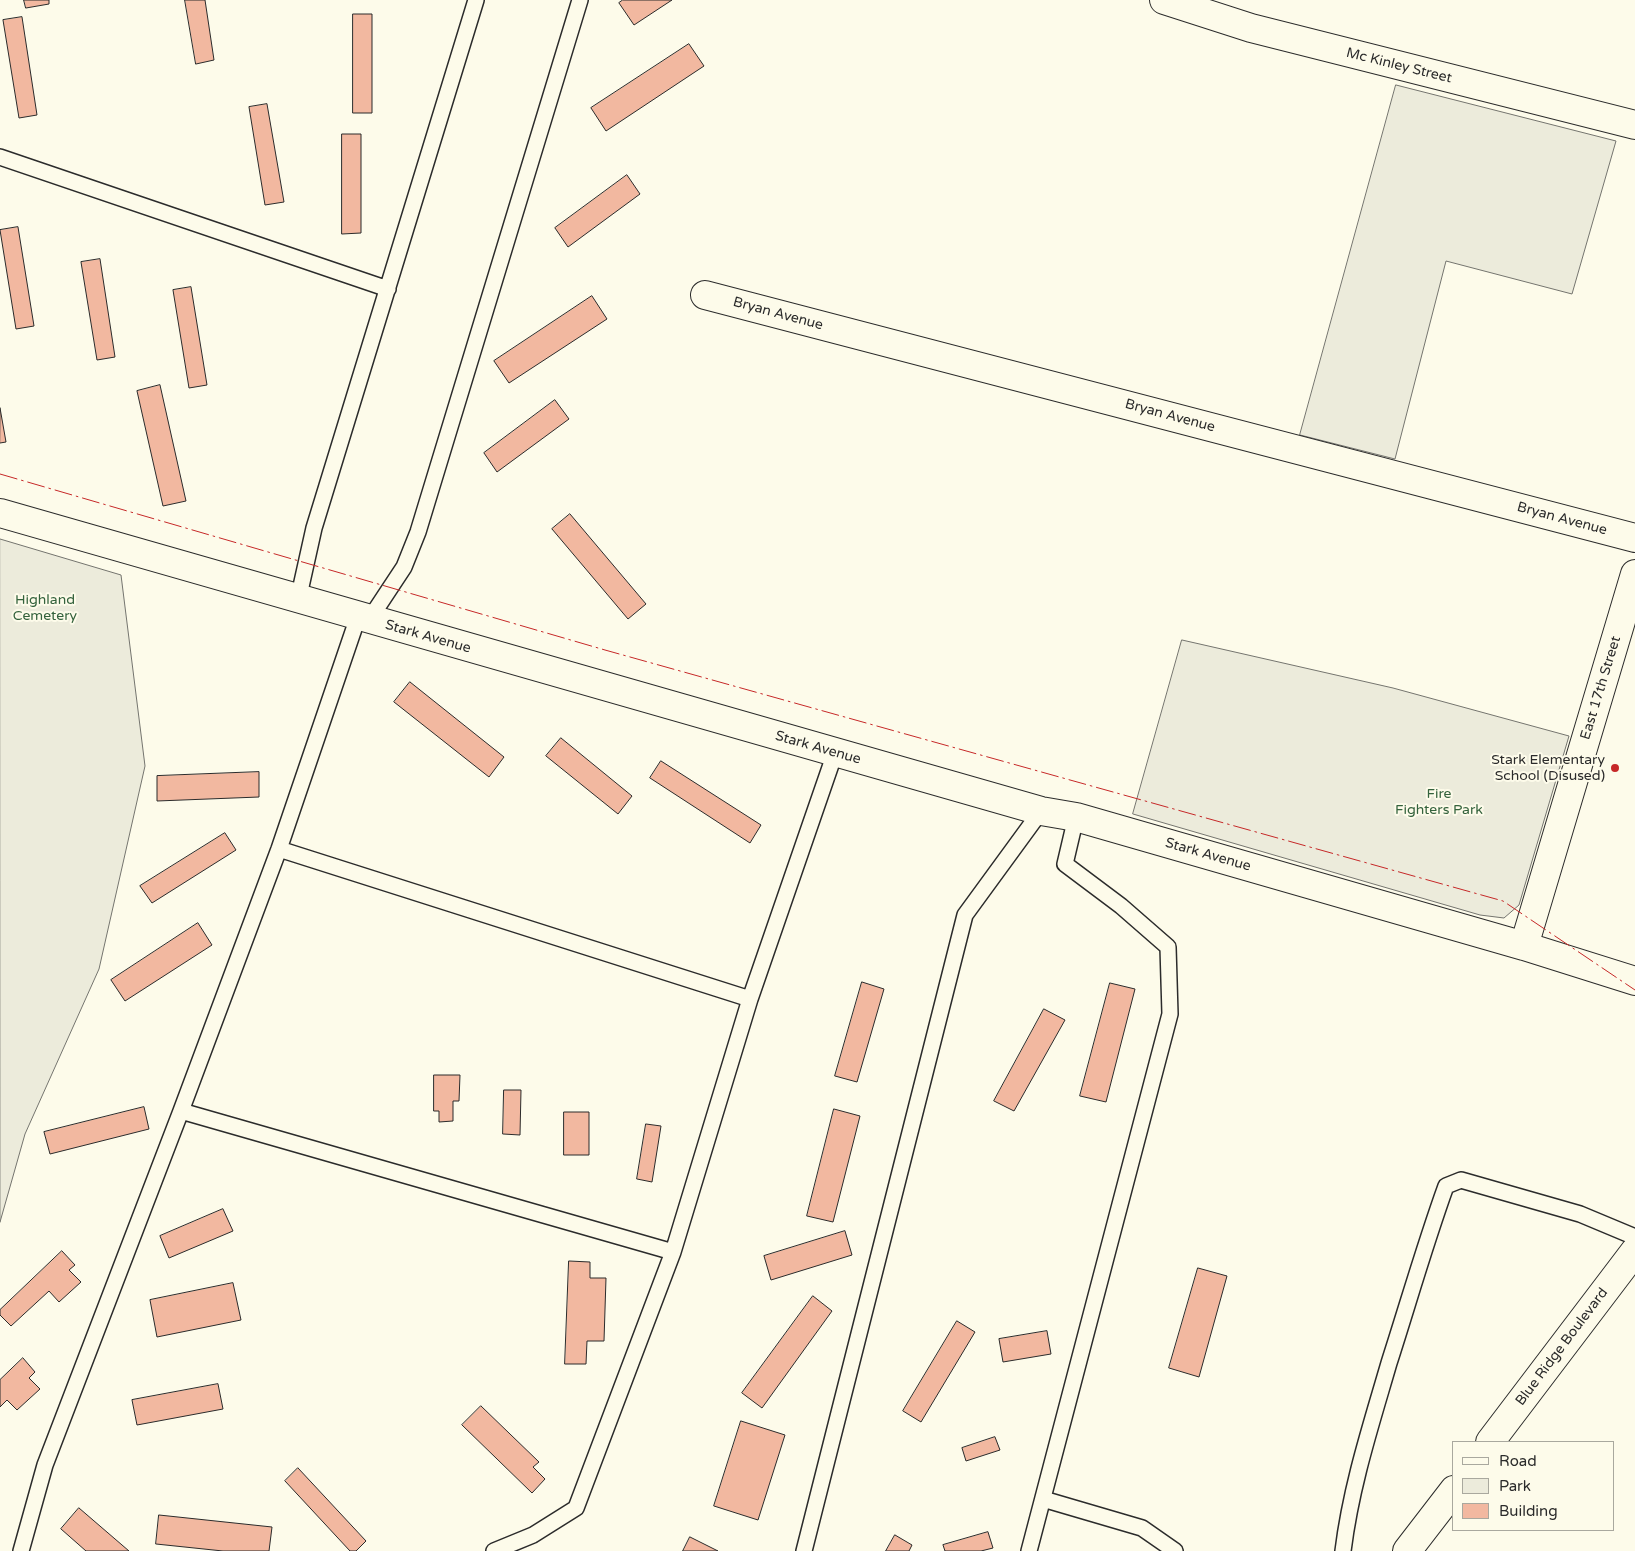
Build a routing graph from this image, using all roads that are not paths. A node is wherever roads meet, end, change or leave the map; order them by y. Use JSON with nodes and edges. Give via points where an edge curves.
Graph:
{"nodes":[{"id":1,"x":476,"y":0,"type":"edge"},
{"id":2,"x":580,"y":0,"type":"edge"},
{"id":3,"x":1164,"y":0,"type":"edge"},
{"id":4,"x":1635,"y":126,"type":"edge"},
{"id":5,"x":0,"y":157,"type":"edge"},
{"id":6,"x":388,"y":289,"type":"junction"},
{"id":7,"x":705,"y":295,"type":"dead end"},
{"id":8,"x":0,"y":513,"type":"edge"},
{"id":9,"x":1635,"y":538,"type":"edge"},
{"id":10,"x":1635,"y":574,"type":"edge"},
{"id":11,"x":298,"y":600,"type":"junction"},
{"id":12,"x":363,"y":619,"type":"junction"},
{"id":13,"x":835,"y":752,"type":"junction"},
{"id":14,"x":1041,"y":811,"type":"junction"},
{"id":15,"x":1076,"y":817,"type":"junction"},
{"id":16,"x":278,"y":849,"type":"junction"},
{"id":17,"x":1524,"y":946,"type":"junction"},
{"id":18,"x":1635,"y":981,"type":"edge"},
{"id":19,"x":750,"y":999,"type":"junction"},
{"id":20,"x":181,"y":1111,"type":"junction"},
{"id":21,"x":1635,"y":1237,"type":"edge"},
{"id":22,"x":1635,"y":1251,"type":"edge"},
{"id":23,"x":673,"y":1252,"type":"junction"},
{"id":24,"x":1491,"y":1441,"type":"edge"},
{"id":25,"x":1452,"y":1493,"type":"edge"},
{"id":26,"x":1043,"y":1498,"type":"junction"},
{"id":27,"x":21,"y":1551,"type":"edge"},
{"id":28,"x":494,"y":1551,"type":"edge"},
{"id":29,"x":804,"y":1551,"type":"edge"},
{"id":30,"x":1029,"y":1551,"type":"edge"},
{"id":31,"x":1174,"y":1551,"type":"edge"},
{"id":32,"x":1343,"y":1551,"type":"edge"},
{"id":33,"x":1407,"y":1551,"type":"edge"}],
"edges":[{"from":1,"to":6,"type":"lane"},
{"from":2,"to":12,"type":"lane","via":[[418,532],[404,567]]},
{"from":3,"to":4,"type":"street","name":"Mc Kinley Street","via":[[1251,28]]},
{"from":5,"to":6,"type":"lane"},
{"from":6,"to":11,"type":"lane","via":[[314,528]]},
{"from":7,"to":9,"type":"street","name":"Bryan Avenue"},
{"from":8,"to":11,"type":"street","name":"Stark Avenue"},
{"from":10,"to":17,"type":"street","name":"East 17th Street"},
{"from":11,"to":12,"type":"street","name":"Stark Avenue"},
{"from":12,"to":13,"type":"street","name":"Stark Avenue"},
{"from":12,"to":16,"type":"lane"},
{"from":13,"to":14,"type":"street","name":"Stark Avenue"},
{"from":13,"to":19,"type":"lane"},
{"from":14,"to":15,"type":"street","name":"Stark Avenue"},
{"from":14,"to":29,"type":"lane","via":[[965,915]]},
{"from":15,"to":17,"type":"street","name":"Stark Avenue"},
{"from":15,"to":26,"type":"lane","via":[[1065,864],[1168,947],[1170,1014]]},
{"from":16,"to":19,"type":"lane"},
{"from":16,"to":20,"type":"lane"},
{"from":17,"to":18,"type":"street","name":"Stark Avenue"},
{"from":19,"to":23,"type":"lane"},
{"from":20,"to":23,"type":"lane"},
{"from":20,"to":27,"type":"lane","via":[[45,1464]]},
{"from":21,"to":32,"type":"lane","via":[[1580,1214],[1461,1180],[1446,1186],[1361,1456],[1347,1514]]},
{"from":22,"to":24,"type":"street","name":"Blue Ridge Boulevard"},
{"from":23,"to":28,"type":"lane","via":[[576,1508],[533,1535]]},
{"from":25,"to":33,"type":"street"},
{"from":26,"to":30,"type":"lane"},
{"from":26,"to":31,"type":"lane","via":[[1142,1528]]}]}
